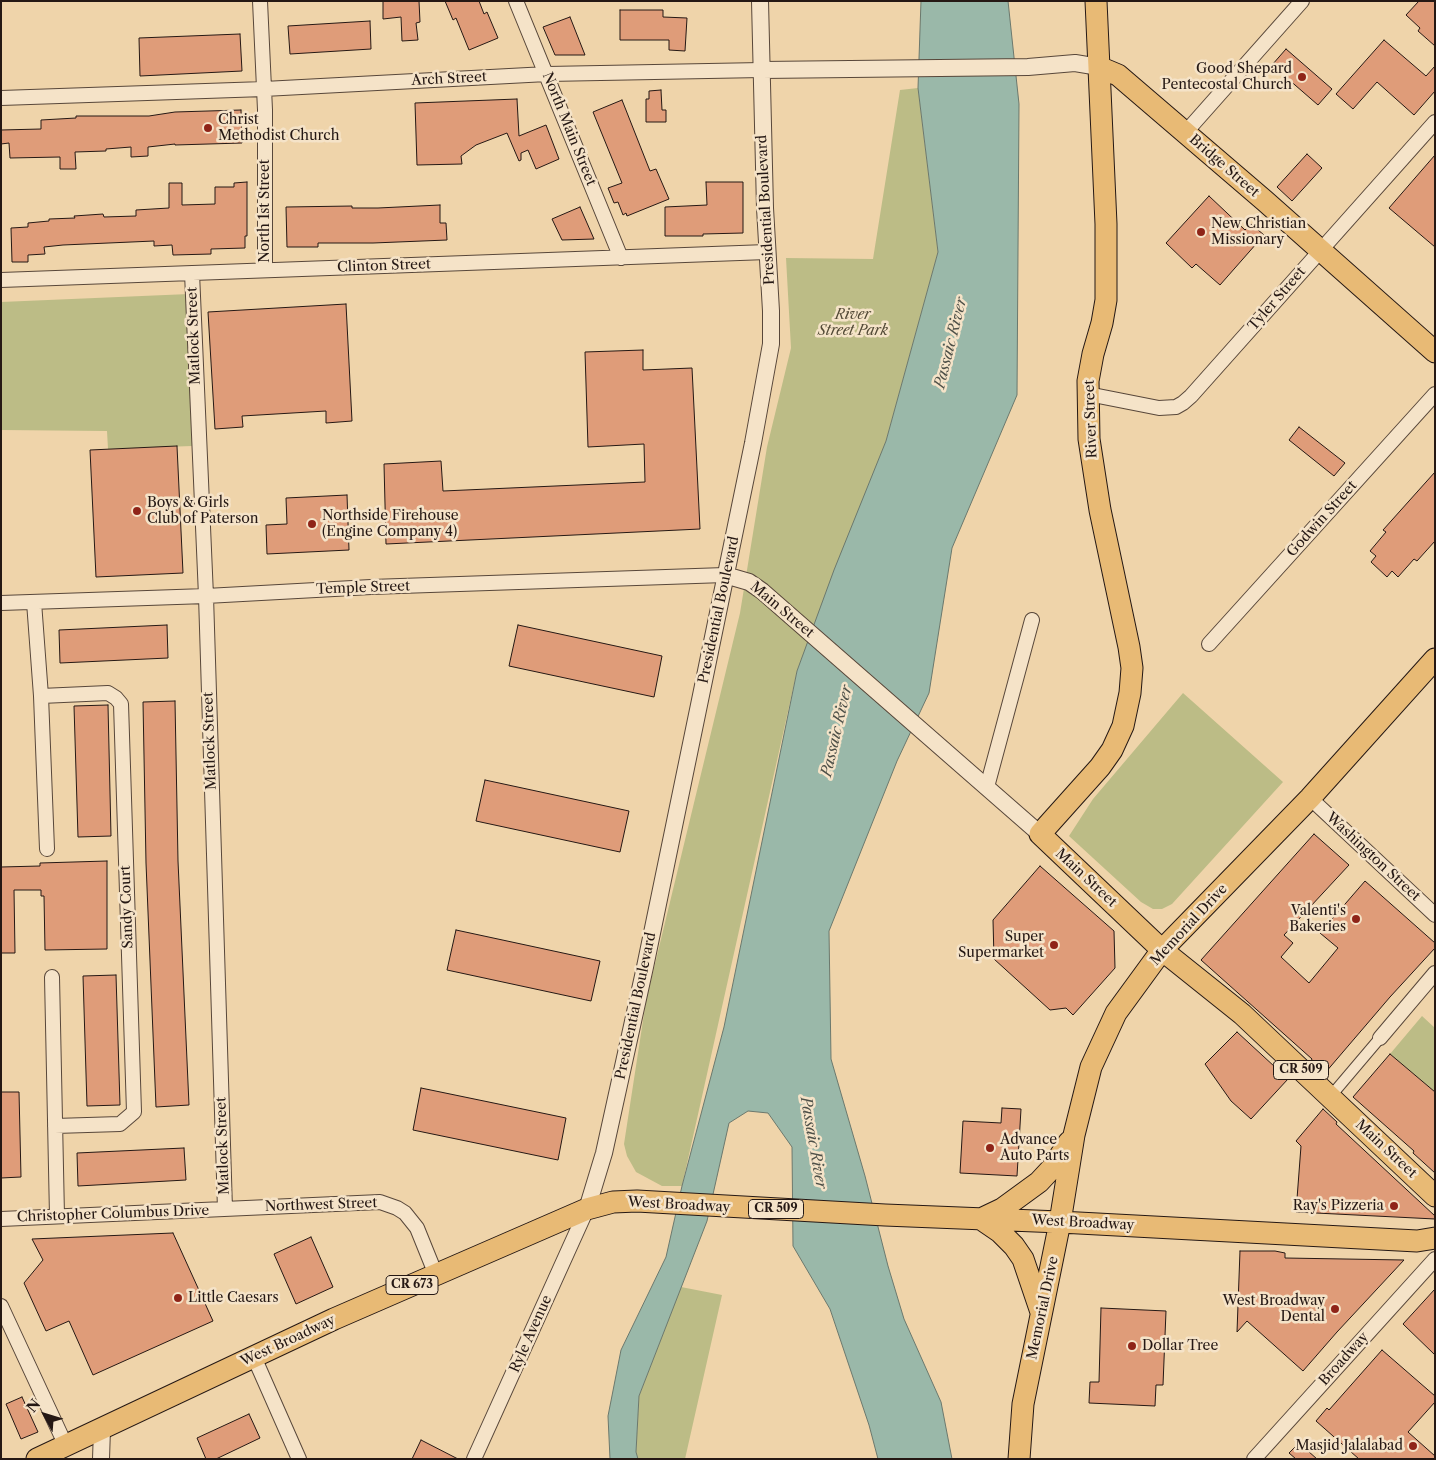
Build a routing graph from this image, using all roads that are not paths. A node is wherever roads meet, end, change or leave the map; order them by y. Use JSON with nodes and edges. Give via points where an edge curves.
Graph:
{"nodes":[{"id":1,"x":260,"y":1,"type":"edge"},
{"id":2,"x":516,"y":1,"type":"edge"},
{"id":3,"x":760,"y":1,"type":"edge"},
{"id":4,"x":1096,"y":1,"type":"edge"},
{"id":5,"x":1302,"y":1,"type":"edge"},
{"id":6,"x":1099,"y":66,"type":"junction"},
{"id":7,"x":762,"y":70,"type":"junction"},
{"id":8,"x":547,"y":74,"type":"junction"},
{"id":9,"x":264,"y":89,"type":"junction"},
{"id":10,"x":1,"y":98,"type":"edge"},
{"id":11,"x":1435,"y":122,"type":"edge"},
{"id":12,"x":1186,"y":133,"type":"junction"},
{"id":13,"x":1320,"y":250,"type":"junction"},
{"id":14,"x":768,"y":252,"type":"junction"},
{"id":15,"x":620,"y":258,"type":"junction"},
{"id":16,"x":265,"y":270,"type":"junction"},
{"id":17,"x":192,"y":273,"type":"junction"},
{"id":18,"x":1,"y":280,"type":"edge"},
{"id":19,"x":1435,"y":352,"type":"edge"},
{"id":20,"x":1088,"y":394,"type":"junction"},
{"id":21,"x":1435,"y":394,"type":"edge"},
{"id":22,"x":726,"y":575,"type":"junction"},
{"id":23,"x":206,"y":596,"type":"junction"},
{"id":24,"x":34,"y":602,"type":"junction"},
{"id":25,"x":1,"y":603,"type":"edge"},
{"id":26,"x":1032,"y":620,"type":"dead end"},
{"id":27,"x":1208,"y":644,"type":"dead end"},
{"id":28,"x":1435,"y":659,"type":"edge"},
{"id":29,"x":41,"y":696,"type":"junction"},
{"id":30,"x":986,"y":787,"type":"junction"},
{"id":31,"x":1310,"y":798,"type":"junction"},
{"id":32,"x":1040,"y":834,"type":"junction"},
{"id":33,"x":47,"y":849,"type":"dead end"},
{"id":34,"x":1435,"y":915,"type":"edge"},
{"id":35,"x":1162,"y":950,"type":"junction"},
{"id":36,"x":1435,"y":973,"type":"edge"},
{"id":37,"x":52,"y":977,"type":"dead end"},
{"id":38,"x":1380,"y":1038,"type":"joint"},
{"id":39,"x":1330,"y":1097,"type":"junction"},
{"id":40,"x":55,"y":1126,"type":"junction"},
{"id":41,"x":1074,"y":1135,"type":"junction"},
{"id":42,"x":1435,"y":1196,"type":"edge"},
{"id":43,"x":225,"y":1209,"type":"junction"},
{"id":44,"x":587,"y":1209,"type":"junction"},
{"id":45,"x":57,"y":1216,"type":"junction"},
{"id":46,"x":1,"y":1219,"type":"edge"},
{"id":47,"x":981,"y":1219,"type":"junction"},
{"id":48,"x":1060,"y":1222,"type":"junction"},
{"id":49,"x":1435,"y":1238,"type":"edge"},
{"id":50,"x":1435,"y":1259,"type":"edge"},
{"id":51,"x":436,"y":1275,"type":"junction"},
{"id":52,"x":1,"y":1306,"type":"edge"},
{"id":53,"x":1042,"y":1312,"type":"junction"},
{"id":54,"x":6,"y":1329,"type":"edge"},
{"id":55,"x":254,"y":1357,"type":"junction"},
{"id":56,"x":102,"y":1429,"type":"junction"},
{"id":57,"x":66,"y":1446,"type":"junction"},
{"id":58,"x":37,"y":1459,"type":"edge"},
{"id":59,"x":101,"y":1459,"type":"edge"},
{"id":60,"x":299,"y":1459,"type":"edge"},
{"id":61,"x":474,"y":1459,"type":"edge"},
{"id":62,"x":1019,"y":1459,"type":"edge"},
{"id":63,"x":1254,"y":1459,"type":"edge"}],
"edges":[{"from":1,"to":9,"type":"street","name":"North 1st Street"},
{"from":2,"to":8,"type":"street","name":"North Main Street"},
{"from":3,"to":7,"type":"street","name":"Presidential Boulevard"},
{"from":4,"to":6,"type":"main road","name":"River Street"},
{"from":5,"to":12,"type":"street"},
{"from":6,"to":7,"type":"street","name":"Arch Street","via":[[1075,63],[1028,67]]},
{"from":6,"to":12,"type":"main road","name":"Bridge Street","via":[[1118,75]]},
{"from":6,"to":20,"type":"main road","name":"River Street","via":[[1106,300],[1092,354]]},
{"from":7,"to":8,"type":"street","name":"Arch Street"},
{"from":7,"to":14,"type":"street","name":"Presidential Boulevard"},
{"from":8,"to":9,"type":"street","name":"Arch Street"},
{"from":8,"to":15,"type":"street","name":"North Main Street"},
{"from":9,"to":10,"type":"street","name":"Arch Street"},
{"from":9,"to":16,"type":"street","name":"North 1st Street"},
{"from":11,"to":13,"type":"street","name":"Tyler Street"},
{"from":12,"to":13,"type":"main road","name":"Bridge Street"},
{"from":13,"to":19,"type":"main road","name":"Bridge Street"},
{"from":13,"to":20,"type":"street","name":"Tyler Street","via":[[1183,403],[1159,408]]},
{"from":14,"to":15,"type":"street","name":"Clinton Street"},
{"from":14,"to":22,"type":"street","name":"Presidential Boulevard","via":[[771,344]]},
{"from":15,"to":16,"type":"street","name":"Clinton Street"},
{"from":16,"to":17,"type":"street","name":"Clinton Street"},
{"from":17,"to":18,"type":"street","name":"Clinton Street"},
{"from":17,"to":23,"type":"street","name":"Matlock Street"},
{"from":20,"to":32,"type":"main road","name":"River Street","via":[[1092,466],[1128,638],[1132,668],[1130,693],[1123,726],[1112,750]]},
{"from":21,"to":27,"type":"street","name":"Godwin Street"},
{"from":22,"to":23,"type":"street","name":"Temple Street"},
{"from":22,"to":30,"type":"street","name":"Main Street","number":"CR 509","via":[[749,582]]},
{"from":22,"to":44,"type":"street","name":"Presidential Boulevard","via":[[630,1038],[604,1153]]},
{"from":23,"to":24,"type":"street","name":"Temple Street"},
{"from":23,"to":43,"type":"street","name":"Matlock Street"},
{"from":24,"to":25,"type":"street","name":"Temple Street"},
{"from":24,"to":29,"type":"street"},
{"from":26,"to":30,"type":"street"},
{"from":28,"to":31,"type":"main road","name":"Memorial Drive"},
{"from":29,"to":33,"type":"street"},
{"from":29,"to":40,"type":"street","name":"Sandy Court","via":[[108,693],[121,704],[122,714],[134,1112],[120,1124]]},
{"from":30,"to":32,"type":"street","name":"Main Street","number":"CR 509"},
{"from":31,"to":34,"type":"street","name":"Washington Street"},
{"from":31,"to":35,"type":"main road","name":"Memorial Drive"},
{"from":32,"to":35,"type":"main road","name":"Main Street","number":"CR 509"},
{"from":35,"to":39,"type":"main road","name":"Main Street","number":"CR 509","via":[[1242,1014]]},
{"from":35,"to":41,"type":"main road","name":"Memorial Drive","via":[[1116,1013],[1105,1034],[1091,1068]]},
{"from":36,"to":38,"type":"street"},
{"from":37,"to":40,"type":"street"},
{"from":38,"to":39,"type":"street"},
{"from":39,"to":42,"type":"main road","name":"Main Street","number":"CR 509"},
{"from":40,"to":45,"type":"street"},
{"from":41,"to":47,"type":"main road","via":[[1039,1182],[1002,1209]]},
{"from":41,"to":48,"type":"main road","name":"Memorial Drive"},
{"from":43,"to":45,"type":"street","name":"Christopher Columbus Drive"},
{"from":43,"to":51,"type":"street","name":"Northwest Street","via":[[390,1204],[417,1228]]},
{"from":44,"to":47,"type":"main road","name":"West Broadway","number":"CR 509","via":[[613,1202],[638,1201]]},
{"from":44,"to":51,"type":"main road","name":"West Broadway","number":"CR 673"},
{"from":44,"to":61,"type":"street","name":"Ryle Avenue"},
{"from":45,"to":46,"type":"street","name":"Christopher Columbus Drive"},
{"from":47,"to":48,"type":"main road","name":"West Broadway","number":"CR 509"},
{"from":47,"to":53,"type":"main road","via":[[1000,1232],[1023,1259]]},
{"from":48,"to":49,"type":"main road","name":"West Broadway","number":"CR 509","via":[[1417,1240]]},
{"from":48,"to":53,"type":"main road","name":"Memorial Drive"},
{"from":50,"to":63,"type":"street","name":"Broadway"},
{"from":51,"to":55,"type":"main road","name":"West Broadway","number":"CR 673"},
{"from":52,"to":54,"type":"street"},
{"from":53,"to":62,"type":"main road","name":"Memorial Drive","via":[[1023,1404]]},
{"from":54,"to":57,"type":"street"},
{"from":55,"to":56,"type":"main road","name":"West Broadway","number":"CR 673"},
{"from":55,"to":60,"type":"street"},
{"from":56,"to":57,"type":"main road","name":"West Broadway","number":"CR 673"},
{"from":56,"to":59,"type":"street"},
{"from":57,"to":58,"type":"main road","name":"West Broadway","number":"CR 673"}]}
